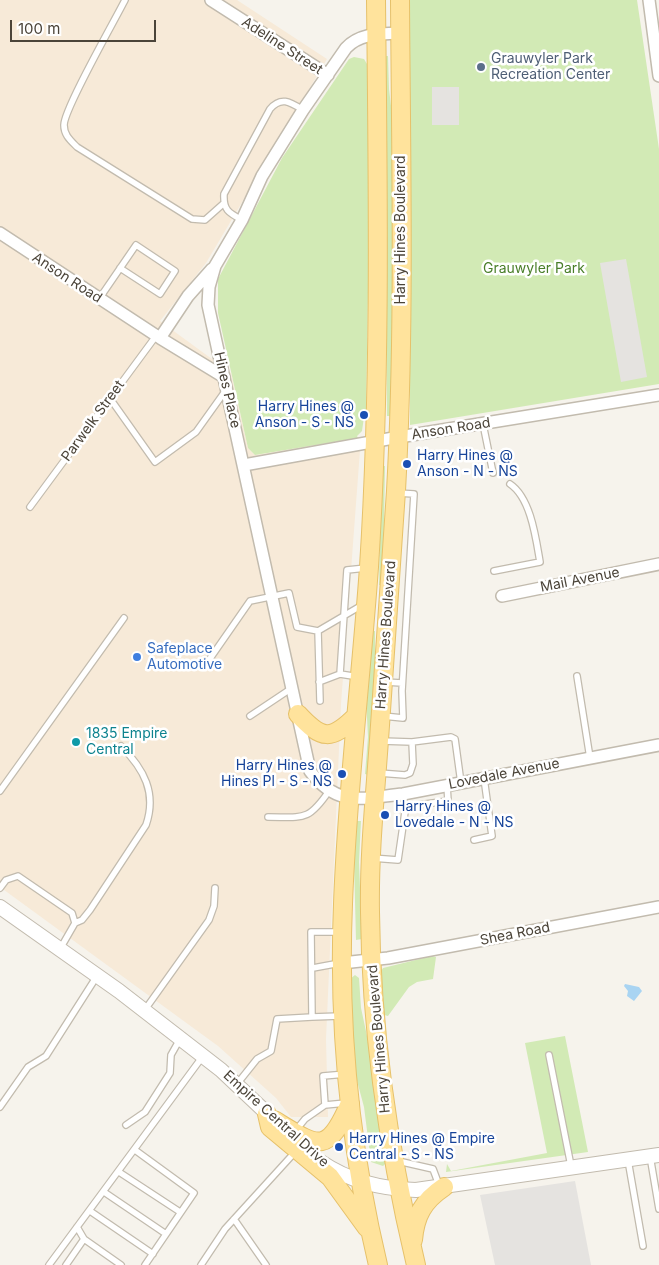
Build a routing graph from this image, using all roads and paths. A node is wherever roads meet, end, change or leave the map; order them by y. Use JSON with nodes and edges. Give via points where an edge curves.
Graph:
{"nodes":[{"id":1,"x":125,"y":0,"type":"edge"},
{"id":2,"x":211,"y":0,"type":"edge"},
{"id":3,"x":376,"y":0,"type":"edge"},
{"id":4,"x":400,"y":0,"type":"edge"},
{"id":5,"x":649,"y":0,"type":"edge"},
{"id":6,"x":655,"y":22,"type":"edge"},
{"id":7,"x":400,"y":33,"type":"junction"},
{"id":8,"x":376,"y":34,"type":"junction"},
{"id":9,"x":328,"y":75,"type":"junction"},
{"id":10,"x":659,"y":76,"type":"edge"},
{"id":11,"x":303,"y":110,"type":"junction"},
{"id":12,"x":223,"y":204,"type":"junction"},
{"id":13,"x":242,"y":220,"type":"junction"},
{"id":14,"x":0,"y":233,"type":"edge"},
{"id":15,"x":215,"y":266,"type":"junction"},
{"id":16,"x":120,"y":268,"type":"junction"},
{"id":17,"x":99,"y":299,"type":"junction"},
{"id":18,"x":158,"y":337,"type":"junction"},
{"id":19,"x":226,"y":382,"type":"junction"},
{"id":20,"x":659,"y":395,"type":"edge"},
{"id":21,"x":109,"y":397,"type":"junction"},
{"id":22,"x":483,"y":424,"type":"junction"},
{"id":23,"x":398,"y":437,"type":"junction"},
{"id":24,"x":374,"y":442,"type":"junction"},
{"id":25,"x":244,"y":466,"type":"junction"},
{"id":26,"x":493,"y":473,"type":"dead end"},
{"id":27,"x":510,"y":484,"type":"dead end"},
{"id":28,"x":396,"y":493,"type":"junction"},
{"id":29,"x":30,"y":507,"type":"dead end"},
{"id":30,"x":393,"y":535,"type":"junction"},
{"id":31,"x":411,"y":536,"type":"junction"},
{"id":32,"x":659,"y":564,"type":"edge"},
{"id":33,"x":391,"y":565,"type":"junction"},
{"id":34,"x":410,"y":566,"type":"junction"},
{"id":35,"x":368,"y":568,"type":"junction"},
{"id":36,"x":494,"y":570,"type":"dead end"},
{"id":37,"x":272,"y":596,"type":"junction"},
{"id":38,"x":502,"y":596,"type":"dead end"},
{"id":39,"x":366,"y":603,"type":"junction"},
{"id":40,"x":388,"y":606,"type":"junction"},
{"id":41,"x":407,"y":607,"type":"junction"},
{"id":42,"x":343,"y":615,"type":"junction"},
{"id":43,"x":124,"y":618,"type":"dead end"},
{"id":44,"x":318,"y":631,"type":"junction"},
{"id":45,"x":386,"y":648,"type":"junction"},
{"id":46,"x":404,"y":650,"type":"junction"},
{"id":47,"x":209,"y":660,"type":"dead end"},
{"id":48,"x":340,"y":674,"type":"junction"},
{"id":49,"x":576,"y":676,"type":"dead end"},
{"id":50,"x":359,"y":677,"type":"junction"},
{"id":51,"x":319,"y":682,"type":"junction"},
{"id":52,"x":383,"y":682,"type":"junction"},
{"id":53,"x":402,"y":683,"type":"junction"},
{"id":54,"x":292,"y":688,"type":"junction"},
{"id":55,"x":320,"y":701,"type":"dead end"},
{"id":56,"x":298,"y":714,"type":"junction"},
{"id":57,"x":250,"y":716,"type":"dead end"},
{"id":58,"x":356,"y":716,"type":"junction"},
{"id":59,"x":381,"y":716,"type":"junction"},
{"id":60,"x":379,"y":741,"type":"junction"},
{"id":61,"x":412,"y":742,"type":"junction"},
{"id":62,"x":659,"y":744,"type":"edge"},
{"id":63,"x":121,"y":746,"type":"dead end"},
{"id":64,"x":590,"y":758,"type":"junction"},
{"id":65,"x":377,"y":772,"type":"junction"},
{"id":66,"x":484,"y":778,"type":"junction"},
{"id":67,"x":460,"y":782,"type":"junction"},
{"id":68,"x":447,"y":785,"type":"junction"},
{"id":69,"x":0,"y":791,"type":"edge"},
{"id":70,"x":329,"y":791,"type":"junction"},
{"id":71,"x":403,"y":794,"type":"junction"},
{"id":72,"x":375,"y":797,"type":"junction"},
{"id":73,"x":349,"y":798,"type":"junction"},
{"id":74,"x":407,"y":809,"type":"junction"},
{"id":75,"x":268,"y":817,"type":"dead end"},
{"id":76,"x":474,"y":840,"type":"dead end"},
{"id":77,"x":371,"y":858,"type":"junction"},
{"id":78,"x":0,"y":888,"type":"edge"},
{"id":79,"x":215,"y":888,"type":"dead end"},
{"id":80,"x":0,"y":907,"type":"edge"},
{"id":81,"x":659,"y":907,"type":"edge"},
{"id":82,"x":74,"y":923,"type":"junction"},
{"id":83,"x":342,"y":932,"type":"junction"},
{"id":84,"x":60,"y":949,"type":"junction"},
{"id":85,"x":371,"y":960,"type":"junction"},
{"id":86,"x":342,"y":963,"type":"junction"},
{"id":87,"x":313,"y":968,"type":"junction"},
{"id":88,"x":98,"y":975,"type":"junction"},
{"id":89,"x":144,"y":1010,"type":"junction"},
{"id":90,"x":344,"y":1016,"type":"junction"},
{"id":91,"x":312,"y":1017,"type":"junction"},
{"id":92,"x":180,"y":1039,"type":"junction"},
{"id":93,"x":549,"y":1055,"type":"dead end"},
{"id":94,"x":203,"y":1056,"type":"junction"},
{"id":95,"x":348,"y":1074,"type":"junction"},
{"id":96,"x":236,"y":1084,"type":"junction"},
{"id":97,"x":350,"y":1102,"type":"junction"},
{"id":98,"x":325,"y":1105,"type":"junction"},
{"id":99,"x":0,"y":1107,"type":"edge"},
{"id":100,"x":270,"y":1117,"type":"joint"},
{"id":101,"x":126,"y":1125,"type":"dead end"},
{"id":102,"x":297,"y":1143,"type":"junction"},
{"id":103,"x":135,"y":1150,"type":"junction"},
{"id":104,"x":654,"y":1156,"type":"edge"},
{"id":105,"x":393,"y":1160,"type":"junction"},
{"id":106,"x":628,"y":1160,"type":"junction"},
{"id":107,"x":571,"y":1168,"type":"junction"},
{"id":108,"x":120,"y":1172,"type":"junction"},
{"id":109,"x":362,"y":1182,"type":"junction"},
{"id":110,"x":657,"y":1186,"type":"edge"},
{"id":111,"x":442,"y":1187,"type":"junction"},
{"id":112,"x":399,"y":1189,"type":"junction"},
{"id":113,"x":104,"y":1192,"type":"junction"},
{"id":114,"x":659,"y":1209,"type":"edge"},
{"id":115,"x":90,"y":1211,"type":"junction"},
{"id":116,"x":180,"y":1212,"type":"junction"},
{"id":117,"x":234,"y":1219,"type":"junction"},
{"id":118,"x":77,"y":1227,"type":"junction"},
{"id":119,"x":166,"y":1234,"type":"junction"},
{"id":120,"x":84,"y":1239,"type":"junction"},
{"id":121,"x":374,"y":1245,"type":"junction"},
{"id":122,"x":644,"y":1246,"type":"dead end"},
{"id":123,"x":153,"y":1254,"type":"junction"},
{"id":124,"x":414,"y":1258,"type":"edge"},
{"id":125,"x":67,"y":1264,"type":"edge"},
{"id":126,"x":375,"y":1264,"type":"edge"},
{"id":127,"x":49,"y":1265,"type":"edge"},
{"id":128,"x":121,"y":1265,"type":"edge"},
{"id":129,"x":145,"y":1265,"type":"edge"},
{"id":130,"x":201,"y":1265,"type":"edge"},
{"id":131,"x":266,"y":1265,"type":"edge"}],
"edges":[{"from":1,"to":12,"type":"lane","via":[[74,98],[63,123],[65,135],[77,147],[192,219],[205,220]]},
{"from":2,"to":9,"type":"street","name":"Adeline Street"},
{"from":3,"to":8,"type":"main road","name":"Harry Hines Boulevard"},
{"from":4,"to":7,"type":"main road","name":"Harry Hines Boulevard"},
{"from":5,"to":6,"type":"street"},
{"from":6,"to":10,"type":"street"},
{"from":7,"to":8,"type":"street","name":"Hines Place"},
{"from":7,"to":23,"type":"main road","name":"Harry Hines Boulevard"},
{"from":8,"to":9,"type":"street","name":"Hines Place","via":[[354,40]]},
{"from":8,"to":24,"type":"main road","name":"Harry Hines Boulevard"},
{"from":9,"to":11,"type":"street","name":"Hines Place"},
{"from":11,"to":12,"type":"lane","via":[[281,100],[275,103],[224,194]]},
{"from":11,"to":13,"type":"street","name":"Hines Place","via":[[271,161]]},
{"from":12,"to":13,"type":"lane","via":[[227,212]]},
{"from":13,"to":15,"type":"street","name":"Hines Place"},
{"from":14,"to":17,"type":"street","name":"Anson Road"},
{"from":15,"to":18,"type":"street"},
{"from":15,"to":19,"type":"street","name":"Hines Place","via":[[208,305]]},
{"from":16,"to":16,"type":"lane","via":[[136,245],[175,271],[160,294]]},
{"from":16,"to":17,"type":"lane"},
{"from":17,"to":18,"type":"street","name":"Anson Road"},
{"from":18,"to":19,"type":"street","name":"Anson Road"},
{"from":18,"to":21,"type":"lane","name":"Parwelk Street"},
{"from":19,"to":21,"type":"lane","via":[[196,432],[155,462]]},
{"from":19,"to":25,"type":"street","name":"Hines Place"},
{"from":20,"to":22,"type":"street","name":"Anson Road"},
{"from":21,"to":29,"type":"lane","name":"Parwelk Street"},
{"from":22,"to":23,"type":"street","name":"Anson Road"},
{"from":22,"to":26,"type":"lane"},
{"from":23,"to":24,"type":"street","name":"Anson Road"},
{"from":23,"to":28,"type":"main road","name":"Harry Hines Boulevard"},
{"from":24,"to":25,"type":"street","name":"Anson Road"},
{"from":24,"to":35,"type":"main road","name":"Harry Hines Boulevard"},
{"from":25,"to":37,"type":"street","name":"Hines Place"},
{"from":27,"to":36,"type":"lane","via":[[518,489],[533,524],[540,562]]},
{"from":28,"to":30,"type":"main road","name":"Harry Hines Boulevard"},
{"from":28,"to":31,"type":"lane","via":[[414,494]]},
{"from":30,"to":31,"type":"lane"},
{"from":30,"to":33,"type":"main road","name":"Harry Hines Boulevard"},
{"from":31,"to":34,"type":"lane"},
{"from":32,"to":38,"type":"street","name":"Mail Avenue"},
{"from":33,"to":34,"type":"lane"},
{"from":33,"to":40,"type":"main road","name":"Harry Hines Boulevard"},
{"from":34,"to":41,"type":"lane"},
{"from":35,"to":39,"type":"main road","name":"Harry Hines Boulevard"},
{"from":35,"to":42,"type":"lane","via":[[347,570]]},
{"from":37,"to":44,"type":"lane","via":[[289,592],[297,627]]},
{"from":37,"to":47,"type":"lane","via":[[250,601]]},
{"from":37,"to":54,"type":"street","name":"Hines Place"},
{"from":39,"to":40,"type":"main road"},
{"from":39,"to":42,"type":"lane"},
{"from":39,"to":50,"type":"main road","name":"Harry Hines Boulevard"},
{"from":40,"to":41,"type":"lane"},
{"from":40,"to":45,"type":"main road","name":"Harry Hines Boulevard"},
{"from":41,"to":46,"type":"lane"},
{"from":42,"to":44,"type":"lane"},
{"from":42,"to":48,"type":"lane"},
{"from":43,"to":69,"type":"lane"},
{"from":44,"to":51,"type":"lane"},
{"from":45,"to":46,"type":"lane"},
{"from":45,"to":52,"type":"main road","name":"Harry Hines Boulevard"},
{"from":46,"to":53,"type":"lane"},
{"from":48,"to":50,"type":"lane"},
{"from":48,"to":51,"type":"lane"},
{"from":49,"to":64,"type":"lane"},
{"from":50,"to":58,"type":"main road","name":"Harry Hines Boulevard"},
{"from":51,"to":55,"type":"lane"},
{"from":52,"to":53,"type":"lane"},
{"from":52,"to":59,"type":"main road","name":"Harry Hines Boulevard"},
{"from":53,"to":59,"type":"lane","via":[[402,718]]},
{"from":54,"to":56,"type":"street","name":"Hines Place"},
{"from":54,"to":57,"type":"lane"},
{"from":56,"to":58,"type":"main road","via":[[318,733],[330,735],[343,729]]},
{"from":56,"to":70,"type":"street","name":"Hines Place","via":[[310,771]]},
{"from":58,"to":73,"type":"main road","name":"Harry Hines Boulevard"},
{"from":59,"to":60,"type":"main road","name":"Harry Hines Boulevard"},
{"from":60,"to":61,"type":"lane"},
{"from":60,"to":65,"type":"main road","name":"Harry Hines Boulevard"},
{"from":61,"to":65,"type":"lane","via":[[410,773]]},
{"from":61,"to":67,"type":"lane","via":[[455,739]]},
{"from":62,"to":64,"type":"street","name":"Lovedale Avenue"},
{"from":63,"to":82,"type":"lane","via":[[138,762],[149,788],[150,815],[90,910],[82,920]]},
{"from":64,"to":66,"type":"street","name":"Lovedale Avenue"},
{"from":65,"to":72,"type":"main road","name":"Harry Hines Boulevard"},
{"from":66,"to":67,"type":"street","name":"Lovedale Avenue"},
{"from":66,"to":76,"type":"lane","via":[[492,836]]},
{"from":67,"to":68,"type":"street","name":"Lovedale Avenue"},
{"from":68,"to":71,"type":"street","name":"Lovedale Avenue"},
{"from":68,"to":74,"type":"lane","via":[[448,801]]},
{"from":70,"to":73,"type":"street","name":"Hines Place"},
{"from":70,"to":75,"type":"lane","via":[[309,815]]},
{"from":71,"to":72,"type":"street","name":"Lovedale Avenue"},
{"from":71,"to":74,"type":"lane"},
{"from":72,"to":73,"type":"street","name":"Lovedale Avenue"},
{"from":72,"to":77,"type":"main road","name":"Harry Hines Boulevard"},
{"from":73,"to":83,"type":"main road","name":"Harry Hines Boulevard"},
{"from":74,"to":77,"type":"lane","via":[[398,860]]},
{"from":77,"to":85,"type":"main road","name":"Harry Hines Boulevard"},
{"from":78,"to":82,"type":"lane","via":[[6,880],[18,876],[72,913]]},
{"from":79,"to":89,"type":"lane","via":[[209,920]]},
{"from":80,"to":84,"type":"street","name":"Empire Central Drive"},
{"from":81,"to":85,"type":"street","name":"Shea Road"},
{"from":82,"to":84,"type":"lane","via":[[72,932]]},
{"from":83,"to":86,"type":"main road","name":"Harry Hines Boulevard"},
{"from":83,"to":87,"type":"lane","via":[[311,932]]},
{"from":84,"to":88,"type":"street","name":"Empire Central Drive"},
{"from":85,"to":86,"type":"street","name":"Shea Road"},
{"from":85,"to":105,"type":"main road","name":"Harry Hines Boulevard","via":[[378,1066]]},
{"from":86,"to":87,"type":"lane"},
{"from":86,"to":90,"type":"main road","name":"Harry Hines Boulevard"},
{"from":87,"to":91,"type":"lane"},
{"from":88,"to":89,"type":"street","name":"Empire Central Drive"},
{"from":88,"to":99,"type":"lane","via":[[46,1056],[28,1067]]},
{"from":89,"to":92,"type":"street","name":"Empire Central Drive"},
{"from":90,"to":91,"type":"lane"},
{"from":90,"to":95,"type":"main road","name":"Harry Hines Boulevard"},
{"from":91,"to":96,"type":"lane","via":[[277,1019],[271,1051],[257,1059]]},
{"from":92,"to":94,"type":"street","name":"Empire Central Drive"},
{"from":92,"to":101,"type":"lane","via":[[170,1055],[170,1073],[145,1112]]},
{"from":93,"to":107,"type":"lane"},
{"from":94,"to":96,"type":"street","name":"Empire Central Drive"},
{"from":94,"to":103,"type":"lane"},
{"from":95,"to":97,"type":"main road","name":"Harry Hines Boulevard"},
{"from":95,"to":98,"type":"lane","via":[[323,1076]]},
{"from":96,"to":100,"type":"street","name":"Empire Central Drive"},
{"from":97,"to":98,"type":"lane"},
{"from":97,"to":102,"type":"main road","via":[[341,1124],[330,1139]]},
{"from":97,"to":109,"type":"main road","name":"Harry Hines Boulevard"},
{"from":98,"to":102,"type":"lane","via":[[305,1119]]},
{"from":100,"to":102,"type":"main road"},
{"from":102,"to":109,"type":"street","name":"Empire Central Drive","via":[[328,1166]]},
{"from":102,"to":117,"type":"lane"},
{"from":102,"to":121,"type":"main road","via":[[330,1177],[358,1213]]},
{"from":103,"to":108,"type":"lane"},
{"from":103,"to":116,"type":"lane","via":[[194,1192]]},
{"from":104,"to":106,"type":"street","name":"Empire Central Drive"},
{"from":104,"to":110,"type":"lane"},
{"from":105,"to":111,"type":"lane","via":[[433,1170]]},
{"from":105,"to":112,"type":"main road","name":"Harry Hines Boulevard"},
{"from":106,"to":107,"type":"street","name":"Empire Central Drive"},
{"from":106,"to":122,"type":"lane"},
{"from":107,"to":111,"type":"street","name":"Empire Central Drive"},
{"from":108,"to":113,"type":"lane"},
{"from":108,"to":116,"type":"lane"},
{"from":109,"to":112,"type":"street","name":"Empire Central Drive"},
{"from":109,"to":121,"type":"main road","name":"Harry Hines Boulevard"},
{"from":110,"to":114,"type":"lane"},
{"from":111,"to":112,"type":"street","name":"Empire Central Drive"},
{"from":111,"to":124,"type":"main road","via":[[422,1206],[414,1224]]},
{"from":112,"to":124,"type":"main road","name":"Harry Hines Boulevard"},
{"from":113,"to":115,"type":"lane"},
{"from":113,"to":119,"type":"lane"},
{"from":115,"to":118,"type":"lane"},
{"from":115,"to":123,"type":"lane"},
{"from":116,"to":119,"type":"lane"},
{"from":117,"to":130,"type":"lane"},
{"from":117,"to":131,"type":"lane"},
{"from":118,"to":120,"type":"lane"},
{"from":118,"to":127,"type":"lane"},
{"from":119,"to":123,"type":"lane"},
{"from":120,"to":125,"type":"lane"},
{"from":120,"to":128,"type":"lane"},
{"from":121,"to":126,"type":"main road","name":"Harry Hines Boulevard"},
{"from":123,"to":129,"type":"lane"}]}
